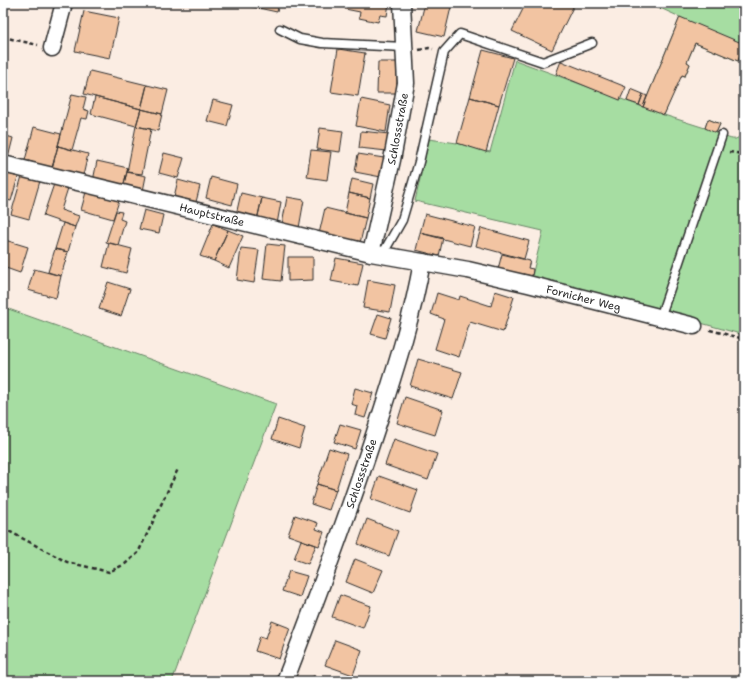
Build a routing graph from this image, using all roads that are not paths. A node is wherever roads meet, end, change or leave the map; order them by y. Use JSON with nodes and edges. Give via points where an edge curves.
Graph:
{"nodes":[{"id":1,"x":64,"y":3,"type":"edge"},
{"id":2,"x":402,"y":3,"type":"edge"},
{"id":3,"x":280,"y":29,"type":"dead end"},
{"id":4,"x":592,"y":43,"type":"dead end"},
{"id":5,"x":404,"y":47,"type":"junction"},
{"id":6,"x":52,"y":48,"type":"road end"},
{"id":7,"x":722,"y":135,"type":"dead end"},
{"id":8,"x":3,"y":164,"type":"edge"},
{"id":9,"x":376,"y":254,"type":"junction"},
{"id":10,"x":422,"y":262,"type":"junction"},
{"id":11,"x":660,"y":318,"type":"junction"},
{"id":12,"x":694,"y":326,"type":"road end"},
{"id":13,"x":285,"y":681,"type":"edge"}],
"edges":[{"from":1,"to":6,"type":"street"},
{"from":2,"to":5,"type":"street","name":"Schlossstraße"},
{"from":3,"to":5,"type":"lane","via":[[300,39],[322,43]]},
{"from":4,"to":9,"type":"lane","via":[[544,62],[460,34],[444,52],[419,162],[402,220]]},
{"from":5,"to":9,"type":"street","name":"Schlossstraße","via":[[406,83]]},
{"from":7,"to":11,"type":"lane"},
{"from":8,"to":9,"type":"street","name":"Hauptstraße"},
{"from":9,"to":10,"type":"street","name":"Hauptstraße"},
{"from":10,"to":11,"type":"street","name":"Fornicher Weg","via":[[520,282]]},
{"from":10,"to":13,"type":"street","name":"Schlossstraße","via":[[402,348],[366,460]]},
{"from":11,"to":12,"type":"street","name":"Fornicher Weg"}]}
